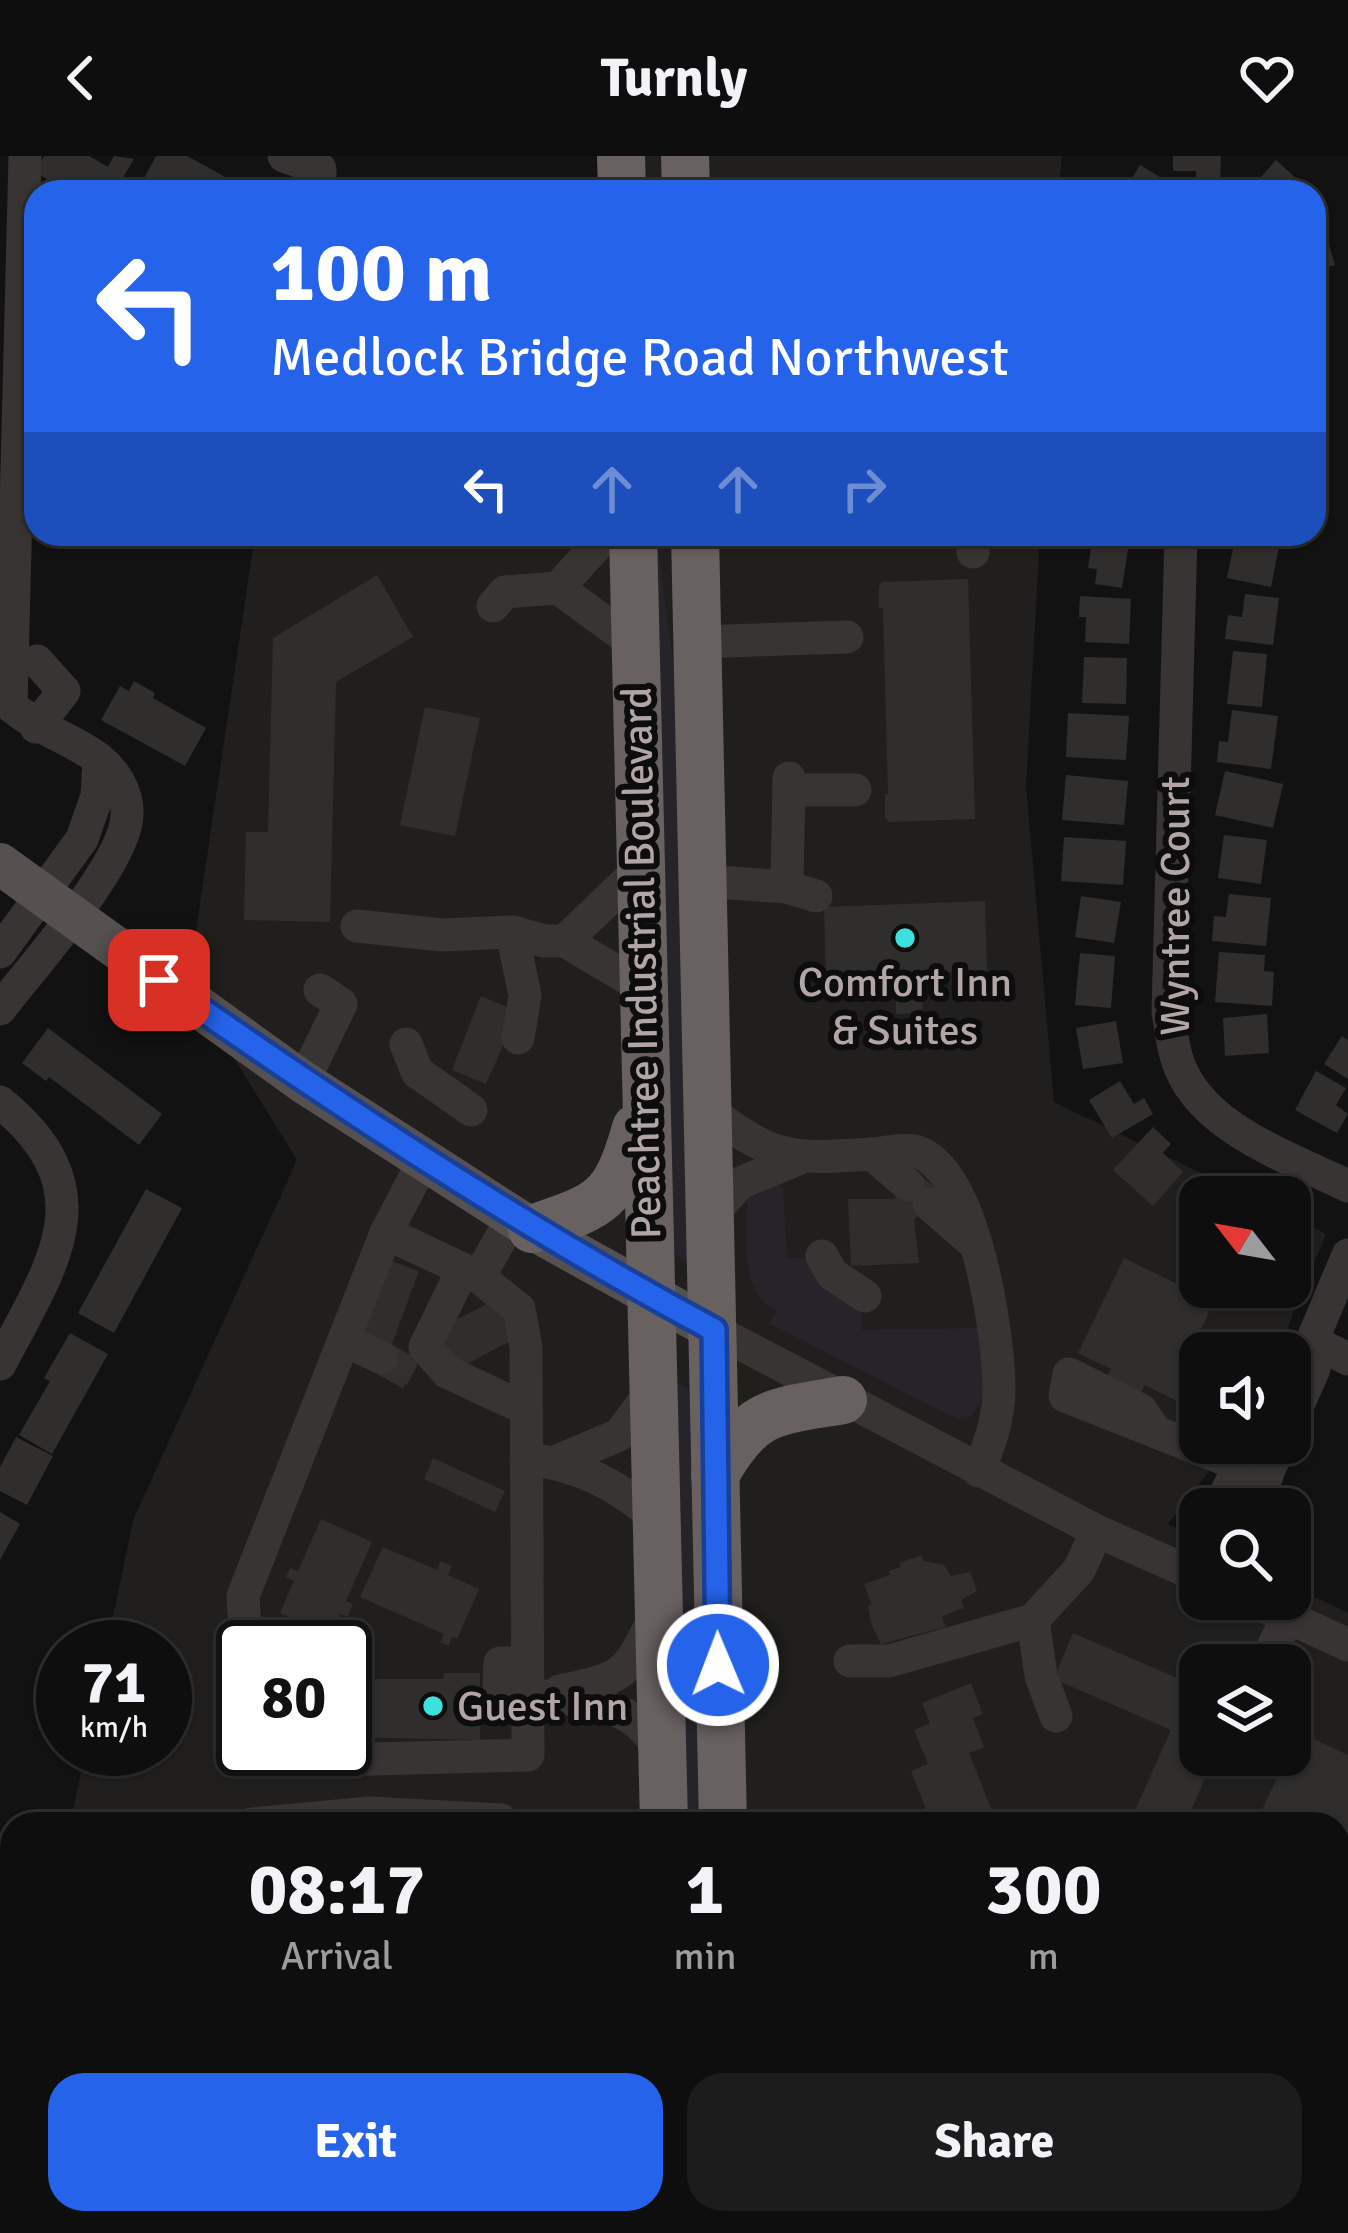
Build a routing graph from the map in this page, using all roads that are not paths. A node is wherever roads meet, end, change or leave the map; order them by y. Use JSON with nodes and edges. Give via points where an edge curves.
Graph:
{"nodes":[{"id":1,"x":284,"y":156,"type":"edge"},
{"id":2,"x":320,"y":180,"type":"edge"},
{"id":3,"x":24,"y":455,"type":"edge"},
{"id":4,"x":597,"y":546,"type":"edge"},
{"id":5,"x":633,"y":546,"type":"edge"},
{"id":6,"x":695,"y":546,"type":"edge"},
{"id":7,"x":1181,"y":546,"type":"edge"},
{"id":8,"x":558,"y":588,"type":"junction"},
{"id":9,"x":493,"y":605,"type":"dead end"},
{"id":10,"x":848,"y":637,"type":"dead end"},
{"id":11,"x":698,"y":642,"type":"junction"},
{"id":12,"x":636,"y":645,"type":"junction"},
{"id":13,"x":37,"y":661,"type":"dead end"},
{"id":14,"x":36,"y":727,"type":"junction"},
{"id":15,"x":855,"y":790,"type":"dead end"},
{"id":16,"x":0,"y":864,"type":"edge"},
{"id":17,"x":642,"y":867,"type":"junction"},
{"id":18,"x":704,"y":881,"type":"junction"},
{"id":19,"x":55,"y":906,"type":"junction"},
{"id":20,"x":357,"y":926,"type":"dead end"},
{"id":21,"x":512,"y":932,"type":"junction"},
{"id":22,"x":565,"y":941,"type":"junction"},
{"id":23,"x":0,"y":952,"type":"edge"},
{"id":24,"x":644,"y":988,"type":"junction"},
{"id":25,"x":320,"y":990,"type":"dead end"},
{"id":26,"x":0,"y":1009,"type":"edge"},
{"id":27,"x":518,"y":1038,"type":"dead end"},
{"id":28,"x":406,"y":1044,"type":"dead end"},
{"id":29,"x":303,"y":1082,"type":"junction"},
{"id":30,"x":646,"y":1095,"type":"junction"},
{"id":31,"x":0,"y":1102,"type":"edge"},
{"id":32,"x":472,"y":1110,"type":"dead end"},
{"id":33,"x":710,"y":1110,"type":"junction"},
{"id":34,"x":872,"y":1154,"type":"junction"},
{"id":35,"x":810,"y":1157,"type":"junction"},
{"id":36,"x":424,"y":1160,"type":"junction"},
{"id":37,"x":1348,"y":1186,"type":"edge"},
{"id":38,"x":712,"y":1214,"type":"junction"},
{"id":39,"x":523,"y":1223,"type":"junction"},
{"id":40,"x":386,"y":1233,"type":"junction"},
{"id":41,"x":976,"y":1245,"type":"junction"},
{"id":42,"x":1348,"y":1255,"type":"edge"},
{"id":43,"x":822,"y":1256,"type":"dead end"},
{"id":44,"x":471,"y":1273,"type":"junction"},
{"id":45,"x":649,"y":1295,"type":"junction"},
{"id":46,"x":865,"y":1296,"type":"dead end"},
{"id":47,"x":714,"y":1330,"type":"junction"},
{"id":48,"x":1310,"y":1332,"type":"edge"},
{"id":49,"x":344,"y":1340,"type":"junction"},
{"id":50,"x":1311,"y":1353,"type":"edge"},
{"id":51,"x":382,"y":1358,"type":"tunnel mouth"},
{"id":52,"x":1348,"y":1359,"type":"edge"},
{"id":53,"x":0,"y":1364,"type":"edge"},
{"id":54,"x":413,"y":1375,"type":"tunnel mouth"},
{"id":55,"x":651,"y":1392,"type":"junction"},
{"id":56,"x":843,"y":1400,"type":"junction"},
{"id":57,"x":526,"y":1417,"type":"junction"},
{"id":58,"x":1155,"y":1431,"type":"dead end"},
{"id":59,"x":1179,"y":1438,"type":"edge"},
{"id":60,"x":541,"y":1461,"type":"junction"},
{"id":61,"x":980,"y":1471,"type":"junction"},
{"id":62,"x":715,"y":1475,"type":"junction"},
{"id":63,"x":655,"y":1516,"type":"junction"},
{"id":64,"x":1097,"y":1531,"type":"junction"},
{"id":65,"x":1179,"y":1558,"type":"edge"},
{"id":66,"x":657,"y":1613,"type":"junction"},
{"id":67,"x":244,"y":1620,"type":"edge"},
{"id":68,"x":1033,"y":1620,"type":"junction"},
{"id":69,"x":1294,"y":1620,"type":"edge"},
{"id":70,"x":1348,"y":1646,"type":"edge"},
{"id":71,"x":850,"y":1661,"type":"dead end"},
{"id":72,"x":521,"y":1693,"type":"junction"},
{"id":73,"x":1056,"y":1716,"type":"dead end"},
{"id":74,"x":662,"y":1749,"type":"junction"},
{"id":75,"x":372,"y":1759,"type":"edge"},
{"id":76,"x":664,"y":1812,"type":"edge"},
{"id":77,"x":723,"y":1812,"type":"edge"}],
"edges":[{"from":1,"to":2,"type":"street","via":[[320,169]]},
{"from":3,"to":14,"type":"street","via":[[11,706]]},
{"from":4,"to":8,"type":"street"},
{"from":5,"to":12,"type":"highway","name":"Peachtree Industrial Boulevard"},
{"from":6,"to":11,"type":"highway","name":"Peachtree Industrial Boulevard"},
{"from":7,"to":37,"type":"street","name":"Wyntree Court","via":[[1168,1012],[1178,1063],[1203,1103],[1248,1136]]},
{"from":8,"to":9,"type":"street","via":[[505,592]]},
{"from":8,"to":12,"type":"street"},
{"from":10,"to":11,"type":"street","via":[[787,628]]},
{"from":11,"to":18,"type":"highway","name":"Peachtree Industrial Boulevard"},
{"from":12,"to":17,"type":"highway","name":"Peachtree Industrial Boulevard"},
{"from":13,"to":14,"type":"street","via":[[64,691]]},
{"from":14,"to":19,"type":"street","via":[[99,760],[97,796]]},
{"from":15,"to":18,"type":"street","via":[[789,784],[802,891]]},
{"from":16,"to":19,"type":"main road"},
{"from":17,"to":22,"type":"street"},
{"from":17,"to":24,"type":"highway","name":"Peachtree Industrial Boulevard"},
{"from":18,"to":33,"type":"highway","name":"Peachtree Industrial Boulevard"},
{"from":19,"to":23,"type":"street"},
{"from":19,"to":26,"type":"street"},
{"from":19,"to":29,"type":"main road"},
{"from":20,"to":21,"type":"street"},
{"from":21,"to":22,"type":"street"},
{"from":21,"to":27,"type":"street","via":[[525,996]]},
{"from":22,"to":24,"type":"street"},
{"from":24,"to":30,"type":"highway","name":"Peachtree Industrial Boulevard"},
{"from":25,"to":29,"type":"street","via":[[341,1004]]},
{"from":28,"to":32,"type":"street","via":[[417,1072]]},
{"from":29,"to":36,"type":"main road"},
{"from":30,"to":39,"type":"highway","via":[[614,1190],[594,1206]]},
{"from":30,"to":45,"type":"highway","name":"Peachtree Industrial Boulevard"},
{"from":31,"to":53,"type":"street","via":[[27,1124],[62,1186],[47,1274]]},
{"from":33,"to":35,"type":"street","via":[[766,1149]]},
{"from":33,"to":38,"type":"highway","name":"Peachtree Industrial Boulevard"},
{"from":34,"to":35,"type":"street"},
{"from":34,"to":41,"type":"street"},
{"from":34,"to":41,"type":"street","via":[[917,1152],[940,1168]]},
{"from":35,"to":38,"type":"street","via":[[740,1183]]},
{"from":36,"to":39,"type":"main road"},
{"from":36,"to":40,"type":"street"},
{"from":38,"to":47,"type":"highway","name":"Peachtree Industrial Boulevard"},
{"from":39,"to":44,"type":"street"},
{"from":39,"to":45,"type":"main road"},
{"from":40,"to":44,"type":"street"},
{"from":40,"to":49,"type":"street"},
{"from":41,"to":61,"type":"street","via":[[999,1392]]},
{"from":42,"to":48,"type":"street"},
{"from":43,"to":46,"type":"street","via":[[832,1274]]},
{"from":44,"to":57,"type":"street","via":[[519,1309]]},
{"from":44,"to":57,"type":"street","via":[[425,1347],[447,1372]]},
{"from":45,"to":47,"type":"main road"},
{"from":45,"to":55,"type":"highway","name":"Peachtree Industrial Boulevard"},
{"from":47,"to":56,"type":"street"},
{"from":47,"to":62,"type":"highway","name":"Peachtree Industrial Boulevard"},
{"from":49,"to":51,"type":"street"},
{"from":49,"to":67,"type":"street","via":[[243,1595]]},
{"from":50,"to":52,"type":"street"},
{"from":54,"to":57,"type":"street"},
{"from":55,"to":60,"type":"street","via":[[620,1436]]},
{"from":55,"to":63,"type":"highway","name":"Peachtree Industrial Boulevard"},
{"from":56,"to":61,"type":"street"},
{"from":56,"to":62,"type":"highway","via":[[765,1414],[734,1441]]},
{"from":57,"to":60,"type":"street"},
{"from":58,"to":59,"type":"street"},
{"from":60,"to":63,"type":"street","via":[[620,1488]]},
{"from":60,"to":72,"type":"street"},
{"from":61,"to":64,"type":"street"},
{"from":62,"to":77,"type":"highway","name":"Peachtree Industrial Boulevard"},
{"from":63,"to":66,"type":"highway","name":"Peachtree Industrial Boulevard"},
{"from":64,"to":65,"type":"street"},
{"from":64,"to":68,"type":"street","via":[[1079,1570],[1044,1588]]},
{"from":66,"to":72,"type":"street","via":[[629,1667],[605,1683]]},
{"from":66,"to":74,"type":"highway","name":"Peachtree Industrial Boulevard"},
{"from":68,"to":71,"type":"street","via":[[889,1661]]},
{"from":68,"to":73,"type":"street"},
{"from":69,"to":70,"type":"street"},
{"from":72,"to":74,"type":"street","via":[[601,1706],[633,1719]]},
{"from":72,"to":75,"type":"street","via":[[528,1755]]},
{"from":74,"to":76,"type":"highway","name":"Peachtree Industrial Boulevard"}]}
